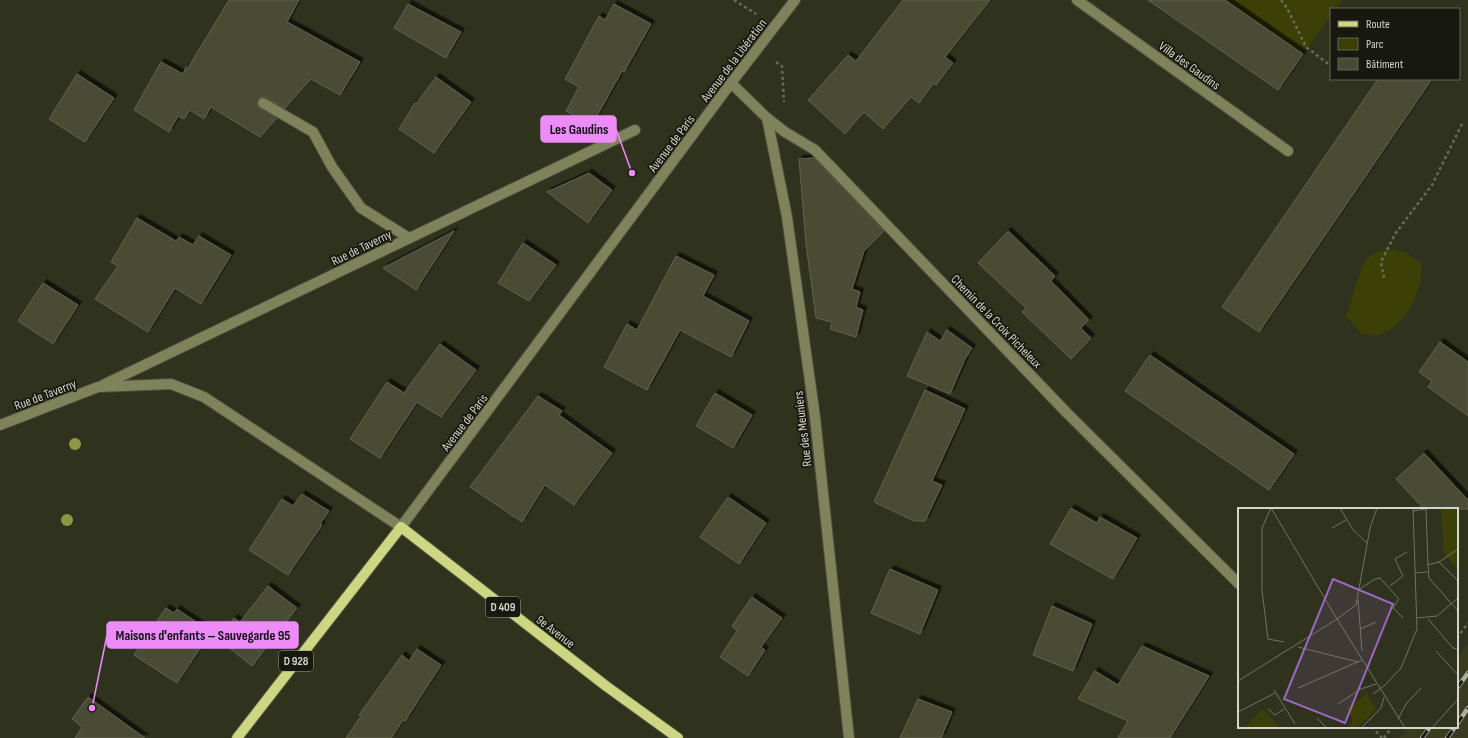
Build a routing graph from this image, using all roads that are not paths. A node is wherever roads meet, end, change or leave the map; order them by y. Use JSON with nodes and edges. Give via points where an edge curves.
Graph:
{"nodes":[{"id":1,"x":795,"y":0,"type":"edge"},
{"id":2,"x":1077,"y":0,"type":"edge"},
{"id":3,"x":731,"y":83,"type":"junction"},
{"id":4,"x":263,"y":103,"type":"dead end"},
{"id":5,"x":706,"y":118,"type":"joint"},
{"id":6,"x":766,"y":118,"type":"junction"},
{"id":7,"x":635,"y":130,"type":"dead end"},
{"id":8,"x":1288,"y":151,"type":"dead end"},
{"id":9,"x":409,"y":238,"type":"junction"},
{"id":10,"x":98,"y":387,"type":"junction"},
{"id":11,"x":0,"y":416,"type":"edge"},
{"id":12,"x":5,"y":423,"type":"edge"},
{"id":13,"x":400,"y":527,"type":"junction"},
{"id":14,"x":1238,"y":583,"type":"edge"},
{"id":15,"x":237,"y":738,"type":"edge"},
{"id":16,"x":678,"y":738,"type":"edge"},
{"id":17,"x":849,"y":738,"type":"edge"}],
"edges":[{"from":1,"to":3,"type":"street","name":"Avenue de la Libération","number":"D 928"},
{"from":2,"to":8,"type":"street","name":"Villa des Gaudins"},
{"from":3,"to":5,"type":"street","name":"Avenue de la Libération","number":"D 928"},
{"from":3,"to":6,"type":"street","name":"Chemin de la Croix Picheleux"},
{"from":4,"to":9,"type":"street","via":[[313,132],[332,166],[361,208]]},
{"from":5,"to":13,"type":"street","name":"Avenue de Paris","number":"D 928"},
{"from":6,"to":14,"type":"street","name":"Chemin de la Croix Picheleux","via":[[815,150],[1066,412]]},
{"from":6,"to":17,"type":"street","name":"Rue des Meuniers","via":[[787,217],[814,409]]},
{"from":7,"to":9,"type":"street","name":"Rue de Taverny"},
{"from":9,"to":10,"type":"street","name":"Rue de Taverny"},
{"from":10,"to":12,"type":"street","name":"Rue de Taverny"},
{"from":10,"to":13,"type":"street","name":"Rue de Taverny","via":[[171,384],[204,397]]},
{"from":11,"to":12,"type":"street"},
{"from":13,"to":15,"type":"main road","name":"Avenue de Paris","number":"D 928"},
{"from":13,"to":16,"type":"main road","name":"9e Avenue","number":"D 409","via":[[606,686]]}]}
